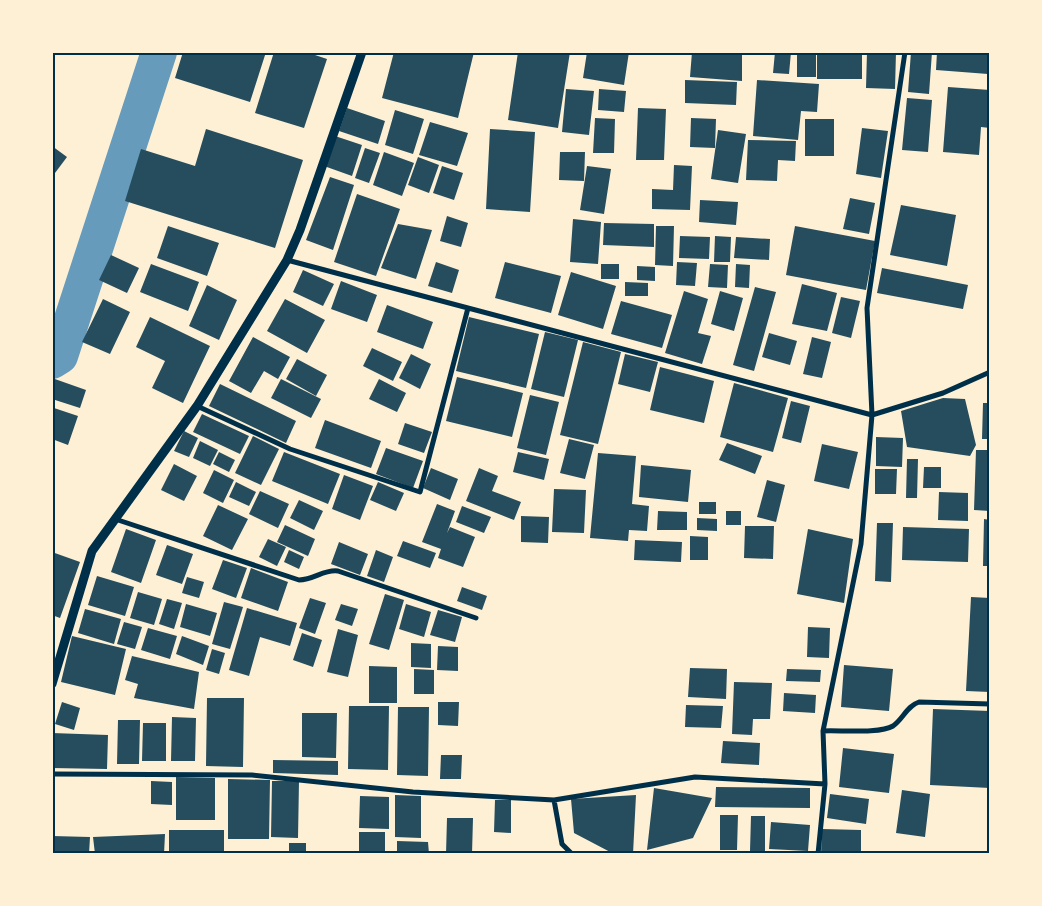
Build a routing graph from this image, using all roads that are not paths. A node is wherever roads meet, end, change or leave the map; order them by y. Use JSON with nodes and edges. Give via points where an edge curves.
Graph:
{"nodes":[{"id":1,"x":905,"y":52,"type":"edge"},
{"id":2,"x":360,"y":54,"type":"edge"},
{"id":3,"x":287,"y":260,"type":"junction"},
{"id":4,"x":468,"y":308,"type":"junction"},
{"id":5,"x":990,"y":372,"type":"edge"},
{"id":6,"x":197,"y":406,"type":"junction"},
{"id":7,"x":872,"y":415,"type":"junction"},
{"id":8,"x":115,"y":519,"type":"junction"},
{"id":9,"x":476,"y":618,"type":"dead end"},
{"id":10,"x":52,"y":684,"type":"edge"},
{"id":11,"x":990,"y":704,"type":"edge"},
{"id":12,"x":823,"y":731,"type":"junction"},
{"id":13,"x":52,"y":774,"type":"edge"},
{"id":14,"x":825,"y":784,"type":"junction"},
{"id":15,"x":554,"y":800,"type":"junction"},
{"id":16,"x":572,"y":854,"type":"edge"},
{"id":17,"x":818,"y":854,"type":"edge"}],
"edges":[{"from":1,"to":7,"type":"street","via":[[866,308]]},
{"from":2,"to":3,"type":"street"},
{"from":3,"to":4,"type":"street"},
{"from":3,"to":6,"type":"street"},
{"from":4,"to":6,"type":"street","via":[[420,492],[290,450]]},
{"from":4,"to":7,"type":"street"},
{"from":5,"to":7,"type":"street","via":[[944,392]]},
{"from":6,"to":8,"type":"street"},
{"from":7,"to":12,"type":"street","via":[[861,544]]},
{"from":8,"to":9,"type":"street","via":[[299,580],[312,579],[330,570],[338,571]]},
{"from":8,"to":10,"type":"street","via":[[92,551]]},
{"from":11,"to":12,"type":"street","via":[[918,702],[892,727]]},
{"from":12,"to":14,"type":"street"},
{"from":13,"to":15,"type":"street","via":[[252,775],[413,792]]},
{"from":14,"to":15,"type":"street","via":[[695,777]]},
{"from":14,"to":17,"type":"street"},
{"from":15,"to":16,"type":"street","via":[[562,844]]}]}
